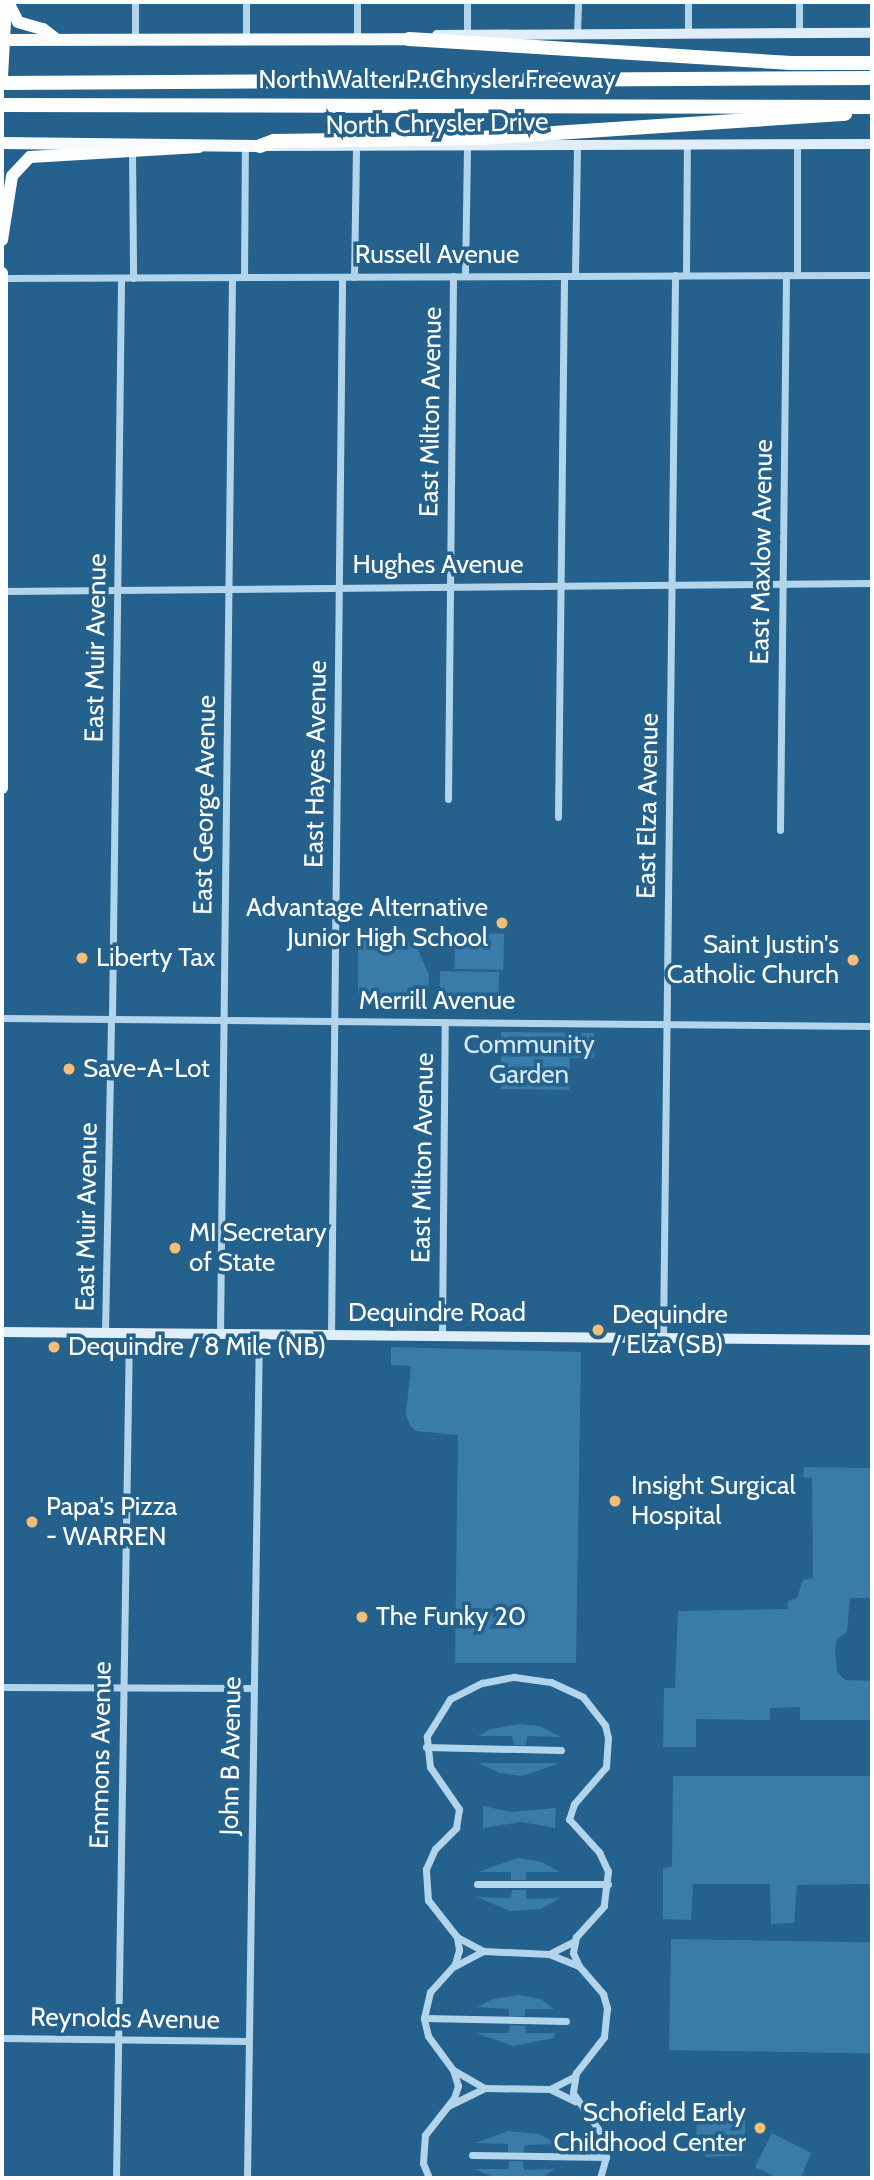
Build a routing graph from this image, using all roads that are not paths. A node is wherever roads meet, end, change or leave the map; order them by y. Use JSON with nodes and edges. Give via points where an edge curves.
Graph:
{"nodes":[{"id":1,"x":7,"y":2,"type":"edge"},
{"id":2,"x":135,"y":2,"type":"edge"},
{"id":3,"x":246,"y":2,"type":"edge"},
{"id":4,"x":357,"y":2,"type":"edge"},
{"id":5,"x":467,"y":2,"type":"edge"},
{"id":6,"x":578,"y":2,"type":"edge"},
{"id":7,"x":688,"y":2,"type":"edge"},
{"id":8,"x":799,"y":2,"type":"edge"},
{"id":9,"x":799,"y":33,"type":"junction"},
{"id":10,"x":872,"y":33,"type":"edge"},
{"id":11,"x":467,"y":34,"type":"junction"},
{"id":12,"x":577,"y":34,"type":"junction"},
{"id":13,"x":688,"y":34,"type":"junction"},
{"id":14,"x":135,"y":38,"type":"junction"},
{"id":15,"x":246,"y":38,"type":"junction"},
{"id":16,"x":56,"y":39,"type":"junction"},
{"id":17,"x":356,"y":39,"type":"junction"},
{"id":18,"x":410,"y":39,"type":"junction"},
{"id":19,"x":3,"y":40,"type":"edge"},
{"id":20,"x":872,"y":63,"type":"edge"},
{"id":21,"x":2,"y":69,"type":"edge"},
{"id":22,"x":2,"y":77,"type":"edge"},
{"id":23,"x":872,"y":78,"type":"edge"},
{"id":24,"x":2,"y":83,"type":"edge"},
{"id":25,"x":2,"y":106,"type":"edge"},
{"id":26,"x":872,"y":109,"type":"edge"},
{"id":27,"x":2,"y":143,"type":"edge"},
{"id":28,"x":797,"y":144,"type":"junction"},
{"id":29,"x":872,"y":144,"type":"edge"},
{"id":30,"x":577,"y":145,"type":"junction"},
{"id":31,"x":687,"y":145,"type":"junction"},
{"id":32,"x":252,"y":146,"type":"junction"},
{"id":33,"x":467,"y":146,"type":"junction"},
{"id":34,"x":200,"y":147,"type":"joint"},
{"id":35,"x":356,"y":147,"type":"junction"},
{"id":36,"x":128,"y":149,"type":"junction"},
{"id":37,"x":2,"y":240,"type":"edge"},
{"id":38,"x":2,"y":273,"type":"edge"},
{"id":39,"x":575,"y":275,"type":"junction"},
{"id":40,"x":675,"y":275,"type":"junction"},
{"id":41,"x":686,"y":275,"type":"junction"},
{"id":42,"x":786,"y":275,"type":"junction"},
{"id":43,"x":797,"y":275,"type":"junction"},
{"id":44,"x":872,"y":275,"type":"edge"},
{"id":45,"x":453,"y":276,"type":"junction"},
{"id":46,"x":465,"y":276,"type":"junction"},
{"id":47,"x":564,"y":276,"type":"junction"},
{"id":48,"x":232,"y":277,"type":"junction"},
{"id":49,"x":244,"y":277,"type":"junction"},
{"id":50,"x":342,"y":277,"type":"junction"},
{"id":51,"x":354,"y":277,"type":"junction"},
{"id":52,"x":2,"y":278,"type":"edge"},
{"id":53,"x":121,"y":278,"type":"junction"},
{"id":54,"x":134,"y":278,"type":"junction"},
{"id":55,"x":783,"y":583,"type":"junction"},
{"id":56,"x":872,"y":583,"type":"edge"},
{"id":57,"x":672,"y":584,"type":"junction"},
{"id":58,"x":450,"y":586,"type":"junction"},
{"id":59,"x":561,"y":586,"type":"junction"},
{"id":60,"x":339,"y":587,"type":"junction"},
{"id":61,"x":228,"y":589,"type":"junction"},
{"id":62,"x":117,"y":590,"type":"junction"},
{"id":63,"x":4,"y":591,"type":"junction"},
{"id":64,"x":2,"y":788,"type":"edge"},
{"id":65,"x":448,"y":799,"type":"dead end"},
{"id":66,"x":558,"y":817,"type":"dead end"},
{"id":67,"x":780,"y":830,"type":"dead end"},
{"id":68,"x":2,"y":1018,"type":"edge"},
{"id":69,"x":112,"y":1019,"type":"junction"},
{"id":70,"x":224,"y":1020,"type":"junction"},
{"id":71,"x":334,"y":1021,"type":"junction"},
{"id":72,"x":445,"y":1022,"type":"junction"},
{"id":73,"x":667,"y":1024,"type":"junction"},
{"id":74,"x":872,"y":1026,"type":"edge"},
{"id":75,"x":2,"y":1332,"type":"edge"},
{"id":76,"x":105,"y":1333,"type":"junction"},
{"id":77,"x":129,"y":1333,"type":"junction"},
{"id":78,"x":220,"y":1334,"type":"junction"},
{"id":79,"x":259,"y":1334,"type":"junction"},
{"id":80,"x":331,"y":1335,"type":"junction"},
{"id":81,"x":442,"y":1336,"type":"junction"},
{"id":82,"x":663,"y":1338,"type":"junction"},
{"id":83,"x":872,"y":1340,"type":"edge"},
{"id":84,"x":2,"y":1687,"type":"edge"},
{"id":85,"x":123,"y":1688,"type":"junction"},
{"id":86,"x":253,"y":1688,"type":"junction"},
{"id":87,"x":426,"y":1747,"type":"junction"},
{"id":88,"x":561,"y":1750,"type":"dead end"},
{"id":89,"x":477,"y":1884,"type":"dead end"},
{"id":90,"x":608,"y":1884,"type":"junction"},
{"id":91,"x":457,"y":1937,"type":"junction"},
{"id":92,"x":574,"y":1941,"type":"junction"},
{"id":93,"x":483,"y":1951,"type":"junction"},
{"id":94,"x":549,"y":1954,"type":"junction"},
{"id":95,"x":579,"y":1966,"type":"junction"},
{"id":96,"x":451,"y":1968,"type":"junction"},
{"id":97,"x":424,"y":2018,"type":"junction"},
{"id":98,"x":566,"y":2021,"type":"dead end"},
{"id":99,"x":2,"y":2038,"type":"edge"},
{"id":100,"x":118,"y":2040,"type":"junction"},
{"id":101,"x":248,"y":2041,"type":"junction"},
{"id":102,"x":453,"y":2070,"type":"junction"},
{"id":103,"x":575,"y":2075,"type":"junction"},
{"id":104,"x":485,"y":2088,"type":"junction"},
{"id":105,"x":551,"y":2089,"type":"junction"},
{"id":106,"x":575,"y":2101,"type":"junction"},
{"id":107,"x":449,"y":2105,"type":"junction"},
{"id":108,"x":472,"y":2155,"type":"dead end"},
{"id":109,"x":606,"y":2157,"type":"junction"},
{"id":110,"x":116,"y":2178,"type":"edge"},
{"id":111,"x":247,"y":2178,"type":"edge"},
{"id":112,"x":429,"y":2178,"type":"edge"},
{"id":113,"x":600,"y":2178,"type":"edge"}],
"edges":[{"from":1,"to":16,"type":"highway","via":[[18,22],[43,29]]},
{"from":1,"to":19,"type":"highway"},
{"from":2,"to":14,"type":"street"},
{"from":3,"to":15,"type":"street"},
{"from":4,"to":17,"type":"street"},
{"from":5,"to":11,"type":"street"},
{"from":6,"to":12,"type":"street"},
{"from":7,"to":13,"type":"street"},
{"from":8,"to":9,"type":"street"},
{"from":9,"to":10,"type":"main road"},
{"from":9,"to":13,"type":"main road"},
{"from":11,"to":12,"type":"main road"},
{"from":11,"to":18,"type":"main road"},
{"from":12,"to":13,"type":"main road"},
{"from":14,"to":15,"type":"main road"},
{"from":14,"to":16,"type":"main road"},
{"from":15,"to":17,"type":"main road"},
{"from":16,"to":19,"type":"main road"},
{"from":17,"to":18,"type":"main road"},
{"from":18,"to":20,"type":"highway","via":[[791,63]]},
{"from":19,"to":21,"type":"highway"},
{"from":21,"to":22,"type":"highway"},
{"from":23,"to":24,"type":"highway"},
{"from":25,"to":26,"type":"highway","name":"North Walter P. Chrysler Freeway","via":[[632,103]]},
{"from":26,"to":32,"type":"highway","via":[[480,138],[274,141]]},
{"from":27,"to":36,"type":"main road"},
{"from":28,"to":29,"type":"main road","name":"North Chrysler Drive"},
{"from":28,"to":31,"type":"main road","name":"North Chrysler Drive"},
{"from":28,"to":43,"type":"street"},
{"from":30,"to":31,"type":"main road","name":"North Chrysler Drive"},
{"from":30,"to":33,"type":"main road","name":"North Chrysler Drive"},
{"from":30,"to":39,"type":"street"},
{"from":31,"to":41,"type":"street"},
{"from":32,"to":34,"type":"main road","name":"North Chrysler Drive"},
{"from":32,"to":35,"type":"main road","name":"North Chrysler Drive"},
{"from":32,"to":49,"type":"street"},
{"from":33,"to":35,"type":"main road","name":"North Chrysler Drive"},
{"from":33,"to":46,"type":"street","name":"East Milton Avenue"},
{"from":34,"to":36,"type":"highway"},
{"from":35,"to":51,"type":"street"},
{"from":36,"to":37,"type":"highway","via":[[25,160],[12,176]]},
{"from":36,"to":54,"type":"street"},
{"from":38,"to":52,"type":"highway"},
{"from":39,"to":40,"type":"street","name":"Russell Avenue"},
{"from":39,"to":47,"type":"street","name":"Russell Avenue"},
{"from":40,"to":41,"type":"street","name":"Russell Avenue"},
{"from":40,"to":57,"type":"street","name":"East Elza Avenue"},
{"from":41,"to":42,"type":"street","name":"Russell Avenue"},
{"from":42,"to":43,"type":"street","name":"Russell Avenue"},
{"from":42,"to":55,"type":"street","name":"East Maxlow Avenue"},
{"from":43,"to":44,"type":"street","name":"Russell Avenue"},
{"from":45,"to":46,"type":"street","name":"Russell Avenue"},
{"from":45,"to":51,"type":"street","name":"Russell Avenue"},
{"from":45,"to":58,"type":"street","name":"East Milton Avenue"},
{"from":46,"to":47,"type":"street","name":"Russell Avenue"},
{"from":47,"to":59,"type":"street"},
{"from":48,"to":49,"type":"street","name":"Russell Avenue"},
{"from":48,"to":54,"type":"street","name":"Russell Avenue"},
{"from":48,"to":61,"type":"street","name":"East George Avenue"},
{"from":49,"to":50,"type":"street","name":"Russell Avenue"},
{"from":50,"to":51,"type":"street","name":"Russell Avenue"},
{"from":50,"to":60,"type":"street","name":"East Hayes Avenue"},
{"from":52,"to":53,"type":"street","name":"Russell Avenue"},
{"from":52,"to":63,"type":"highway"},
{"from":53,"to":54,"type":"street","name":"Russell Avenue"},
{"from":53,"to":62,"type":"street","name":"East Muir Avenue"},
{"from":55,"to":56,"type":"street","name":"Hughes Avenue"},
{"from":55,"to":57,"type":"street","name":"Hughes Avenue"},
{"from":55,"to":67,"type":"street","name":"East Maxlow Avenue"},
{"from":57,"to":59,"type":"street","name":"Hughes Avenue"},
{"from":57,"to":73,"type":"street","name":"East Elza Avenue"},
{"from":58,"to":59,"type":"street","name":"Hughes Avenue"},
{"from":58,"to":60,"type":"street","name":"Hughes Avenue"},
{"from":58,"to":65,"type":"street","name":"East Milton Avenue"},
{"from":59,"to":66,"type":"street"},
{"from":60,"to":61,"type":"street","name":"Hughes Avenue"},
{"from":60,"to":71,"type":"street","name":"East Hayes Avenue"},
{"from":61,"to":62,"type":"street","name":"Hughes Avenue"},
{"from":61,"to":70,"type":"street","name":"East George Avenue"},
{"from":62,"to":63,"type":"street","name":"Hughes Avenue"},
{"from":62,"to":69,"type":"street","name":"East Muir Avenue"},
{"from":63,"to":64,"type":"highway"},
{"from":68,"to":69,"type":"street","name":"Merrill Avenue"},
{"from":69,"to":70,"type":"street","name":"Merrill Avenue"},
{"from":69,"to":76,"type":"street","name":"East Muir Avenue"},
{"from":70,"to":71,"type":"street","name":"Merrill Avenue"},
{"from":70,"to":78,"type":"street","name":"East George Avenue"},
{"from":71,"to":72,"type":"street","name":"Merrill Avenue"},
{"from":71,"to":80,"type":"street","name":"East Hayes Avenue"},
{"from":72,"to":73,"type":"street","name":"Merrill Avenue"},
{"from":72,"to":81,"type":"street","name":"East Milton Avenue"},
{"from":73,"to":74,"type":"street","name":"Merrill Avenue"},
{"from":73,"to":82,"type":"street","name":"East Elza Avenue"},
{"from":75,"to":76,"type":"main road","name":"Dequindre Road"},
{"from":76,"to":77,"type":"main road","name":"Dequindre Road"},
{"from":77,"to":78,"type":"main road","name":"Dequindre Road"},
{"from":77,"to":85,"type":"street","name":"Emmons Avenue"},
{"from":78,"to":79,"type":"main road","name":"Dequindre Road"},
{"from":79,"to":80,"type":"main road","name":"Dequindre Road"},
{"from":79,"to":86,"type":"street","name":"John B Avenue"},
{"from":80,"to":81,"type":"main road","name":"Dequindre Road"},
{"from":81,"to":82,"type":"main road","name":"Dequindre Road"},
{"from":82,"to":83,"type":"main road","name":"Dequindre Road"},
{"from":84,"to":85,"type":"street"},
{"from":85,"to":86,"type":"street"},
{"from":85,"to":100,"type":"street","name":"Emmons Avenue"},
{"from":86,"to":101,"type":"street","name":"John B Avenue"},
{"from":87,"to":88,"type":"street"},
{"from":87,"to":90,"type":"street","via":[[434,1718],[450,1699],[482,1683],[514,1676],[551,1682],[583,1697],[605,1724],[606,1767],[574,1804],[569,1819],[606,1861]]},
{"from":87,"to":91,"type":"street","via":[[435,1777],[458,1803],[456,1828],[435,1849],[426,1869],[428,1900]]},
{"from":89,"to":90,"type":"street"},
{"from":90,"to":92,"type":"street","via":[[604,1906]]},
{"from":91,"to":93,"type":"street"},
{"from":91,"to":96,"type":"street","via":[[458,1957]]},
{"from":92,"to":94,"type":"street"},
{"from":92,"to":95,"type":"street"},
{"from":93,"to":94,"type":"street"},
{"from":93,"to":96,"type":"street"},
{"from":94,"to":95,"type":"street"},
{"from":95,"to":103,"type":"street","via":[[603,1994],[607,2008],[604,2038]]},
{"from":96,"to":97,"type":"street","via":[[430,1992]]},
{"from":97,"to":98,"type":"street"},
{"from":97,"to":102,"type":"street","via":[[432,2045]]},
{"from":99,"to":100,"type":"street","name":"Reynolds Avenue"},
{"from":100,"to":101,"type":"street","name":"Reynolds Avenue"},
{"from":100,"to":110,"type":"street","name":"Emmons Avenue"},
{"from":101,"to":111,"type":"street","name":"John B Avenue"},
{"from":102,"to":104,"type":"street"},
{"from":102,"to":107,"type":"street","via":[[457,2092]]},
{"from":103,"to":105,"type":"street"},
{"from":103,"to":106,"type":"street"},
{"from":104,"to":105,"type":"street"},
{"from":104,"to":107,"type":"street"},
{"from":105,"to":106,"type":"street"},
{"from":106,"to":109,"type":"street","via":[[599,2128]]},
{"from":107,"to":112,"type":"street","via":[[425,2135],[423,2162]]},
{"from":108,"to":109,"type":"street"},
{"from":109,"to":113,"type":"street"}]}
